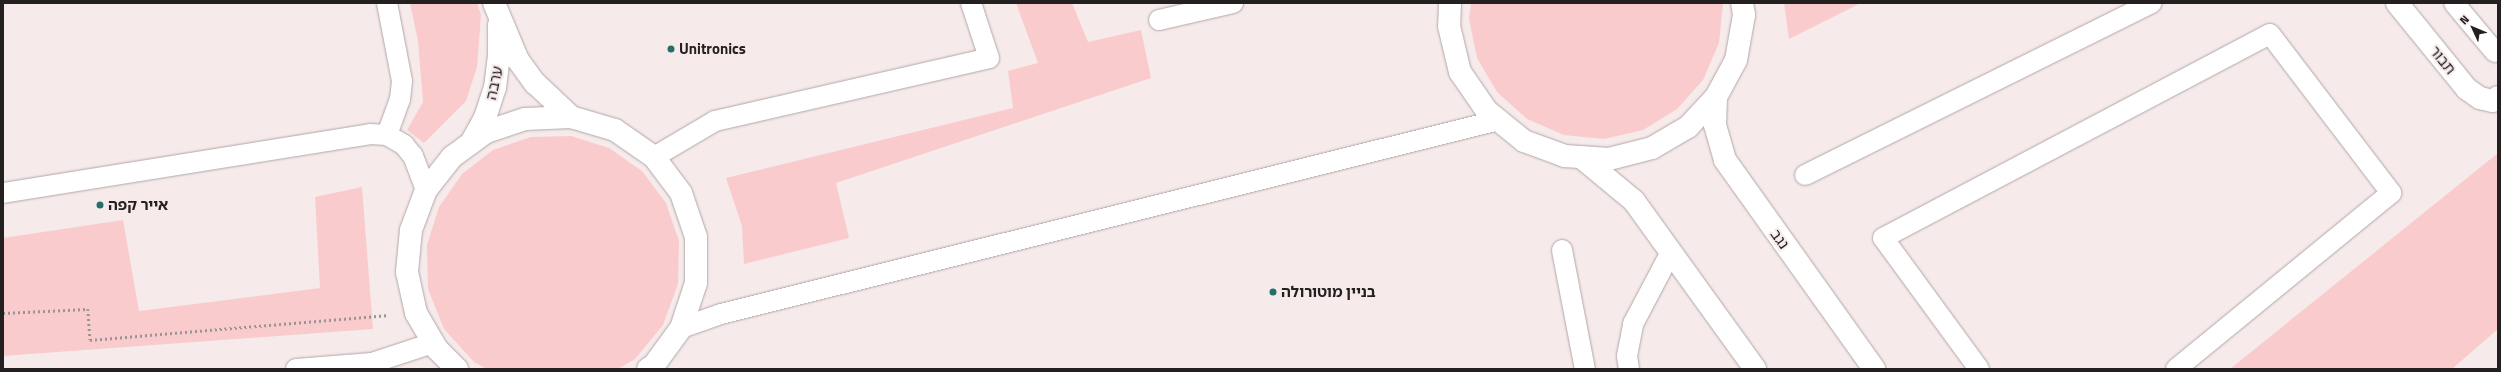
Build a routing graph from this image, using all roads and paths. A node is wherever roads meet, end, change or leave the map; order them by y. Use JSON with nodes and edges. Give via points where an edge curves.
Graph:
{"nodes":[{"id":1,"x":387,"y":3,"type":"edge"},
{"id":2,"x":971,"y":3,"type":"edge"},
{"id":3,"x":1233,"y":3,"type":"edge"},
{"id":4,"x":1450,"y":3,"type":"edge"},
{"id":5,"x":1742,"y":3,"type":"edge"},
{"id":6,"x":2152,"y":3,"type":"edge"},
{"id":7,"x":2397,"y":3,"type":"edge"},
{"id":8,"x":2454,"y":3,"type":"edge"},
{"id":9,"x":497,"y":10,"type":"edge"},
{"id":10,"x":1160,"y":20,"type":"dead end"},
{"id":11,"x":2495,"y":52,"type":"dead end"},
{"id":12,"x":1716,"y":97,"type":"junction"},
{"id":13,"x":2498,"y":97,"type":"edge"},
{"id":14,"x":571,"y":117,"type":"junction"},
{"id":15,"x":1499,"y":120,"type":"junction"},
{"id":16,"x":388,"y":135,"type":"junction"},
{"id":17,"x":471,"y":144,"type":"junction"},
{"id":18,"x":1580,"y":156,"type":"junction"},
{"id":19,"x":654,"y":157,"type":"junction"},
{"id":20,"x":1805,"y":175,"type":"dead end"},
{"id":21,"x":426,"y":190,"type":"junction"},
{"id":22,"x":3,"y":193,"type":"edge"},
{"id":23,"x":1562,"y":250,"type":"dead end"},
{"id":24,"x":1671,"y":252,"type":"junction"},
{"id":25,"x":3,"y":313,"type":"edge"},
{"id":26,"x":416,"y":313,"type":"junction"},
{"id":27,"x":681,"y":328,"type":"junction"},
{"id":28,"x":433,"y":343,"type":"junction"},
{"id":29,"x":296,"y":369,"type":"edge"},
{"id":30,"x":457,"y":369,"type":"edge"},
{"id":31,"x":648,"y":369,"type":"edge"},
{"id":32,"x":1585,"y":369,"type":"edge"},
{"id":33,"x":1629,"y":369,"type":"edge"},
{"id":34,"x":1755,"y":369,"type":"edge"},
{"id":35,"x":1874,"y":369,"type":"edge"},
{"id":36,"x":1979,"y":369,"type":"edge"},
{"id":37,"x":2176,"y":369,"type":"edge"}],
"edges":[{"from":1,"to":16,"type":"lane","via":[[402,81],[400,99]]},
{"from":2,"to":19,"type":"lane","via":[[989,58],[715,121]]},
{"from":3,"to":10,"type":"lane"},
{"from":4,"to":15,"type":"street","via":[[1449,26],[1460,72],[1487,111]]},
{"from":5,"to":12,"type":"street","via":[[1744,15],[1736,60]]},
{"from":6,"to":20,"type":"lane"},
{"from":7,"to":13,"type":"street","name":"תבור","via":[[2467,89],[2480,98],[2493,101]]},
{"from":8,"to":11,"type":"lane"},
{"from":9,"to":14,"type":"street","name":"ערבה","via":[[518,60],[536,83]]},
{"from":9,"to":17,"type":"street","name":"ערבה","via":[[499,54],[495,88],[485,118]]},
{"from":12,"to":18,"type":"street","via":[[1688,127],[1652,148],[1609,159]]},
{"from":12,"to":35,"type":"street","name":"נגב","via":[[1714,125],[1725,160]]},
{"from":14,"to":17,"type":"street","via":[[525,119],[486,132]]},
{"from":14,"to":19,"type":"street","via":[[615,130]]},
{"from":15,"to":18,"type":"street","via":[[1524,141],[1565,156]]},
{"from":15,"to":27,"type":"lane","via":[[728,312]]},
{"from":16,"to":21,"type":"lane","via":[[404,145],[413,156]]},
{"from":16,"to":22,"type":"lane","via":[[370,134]]},
{"from":17,"to":21,"type":"street","via":[[452,157]]},
{"from":18,"to":24,"type":"street","via":[[1634,201]]},
{"from":19,"to":27,"type":"street","via":[[681,194],[696,237],[696,284]]},
{"from":21,"to":26,"type":"street","via":[[411,230],[407,272]]},
{"from":23,"to":32,"type":"lane"},
{"from":24,"to":33,"type":"lane","via":[[1633,324],[1627,356]]},
{"from":24,"to":34,"type":"street"},
{"from":25,"to":26,"type":"path","via":[[88,309],[90,340]]},
{"from":26,"to":28,"type":"street"},
{"from":27,"to":31,"type":"street"},
{"from":28,"to":29,"type":"lane","via":[[372,363]]},
{"from":28,"to":30,"type":"street"},
{"from":36,"to":37,"type":"lane","via":[[1883,238],[2270,34],[2391,193]]}]}
